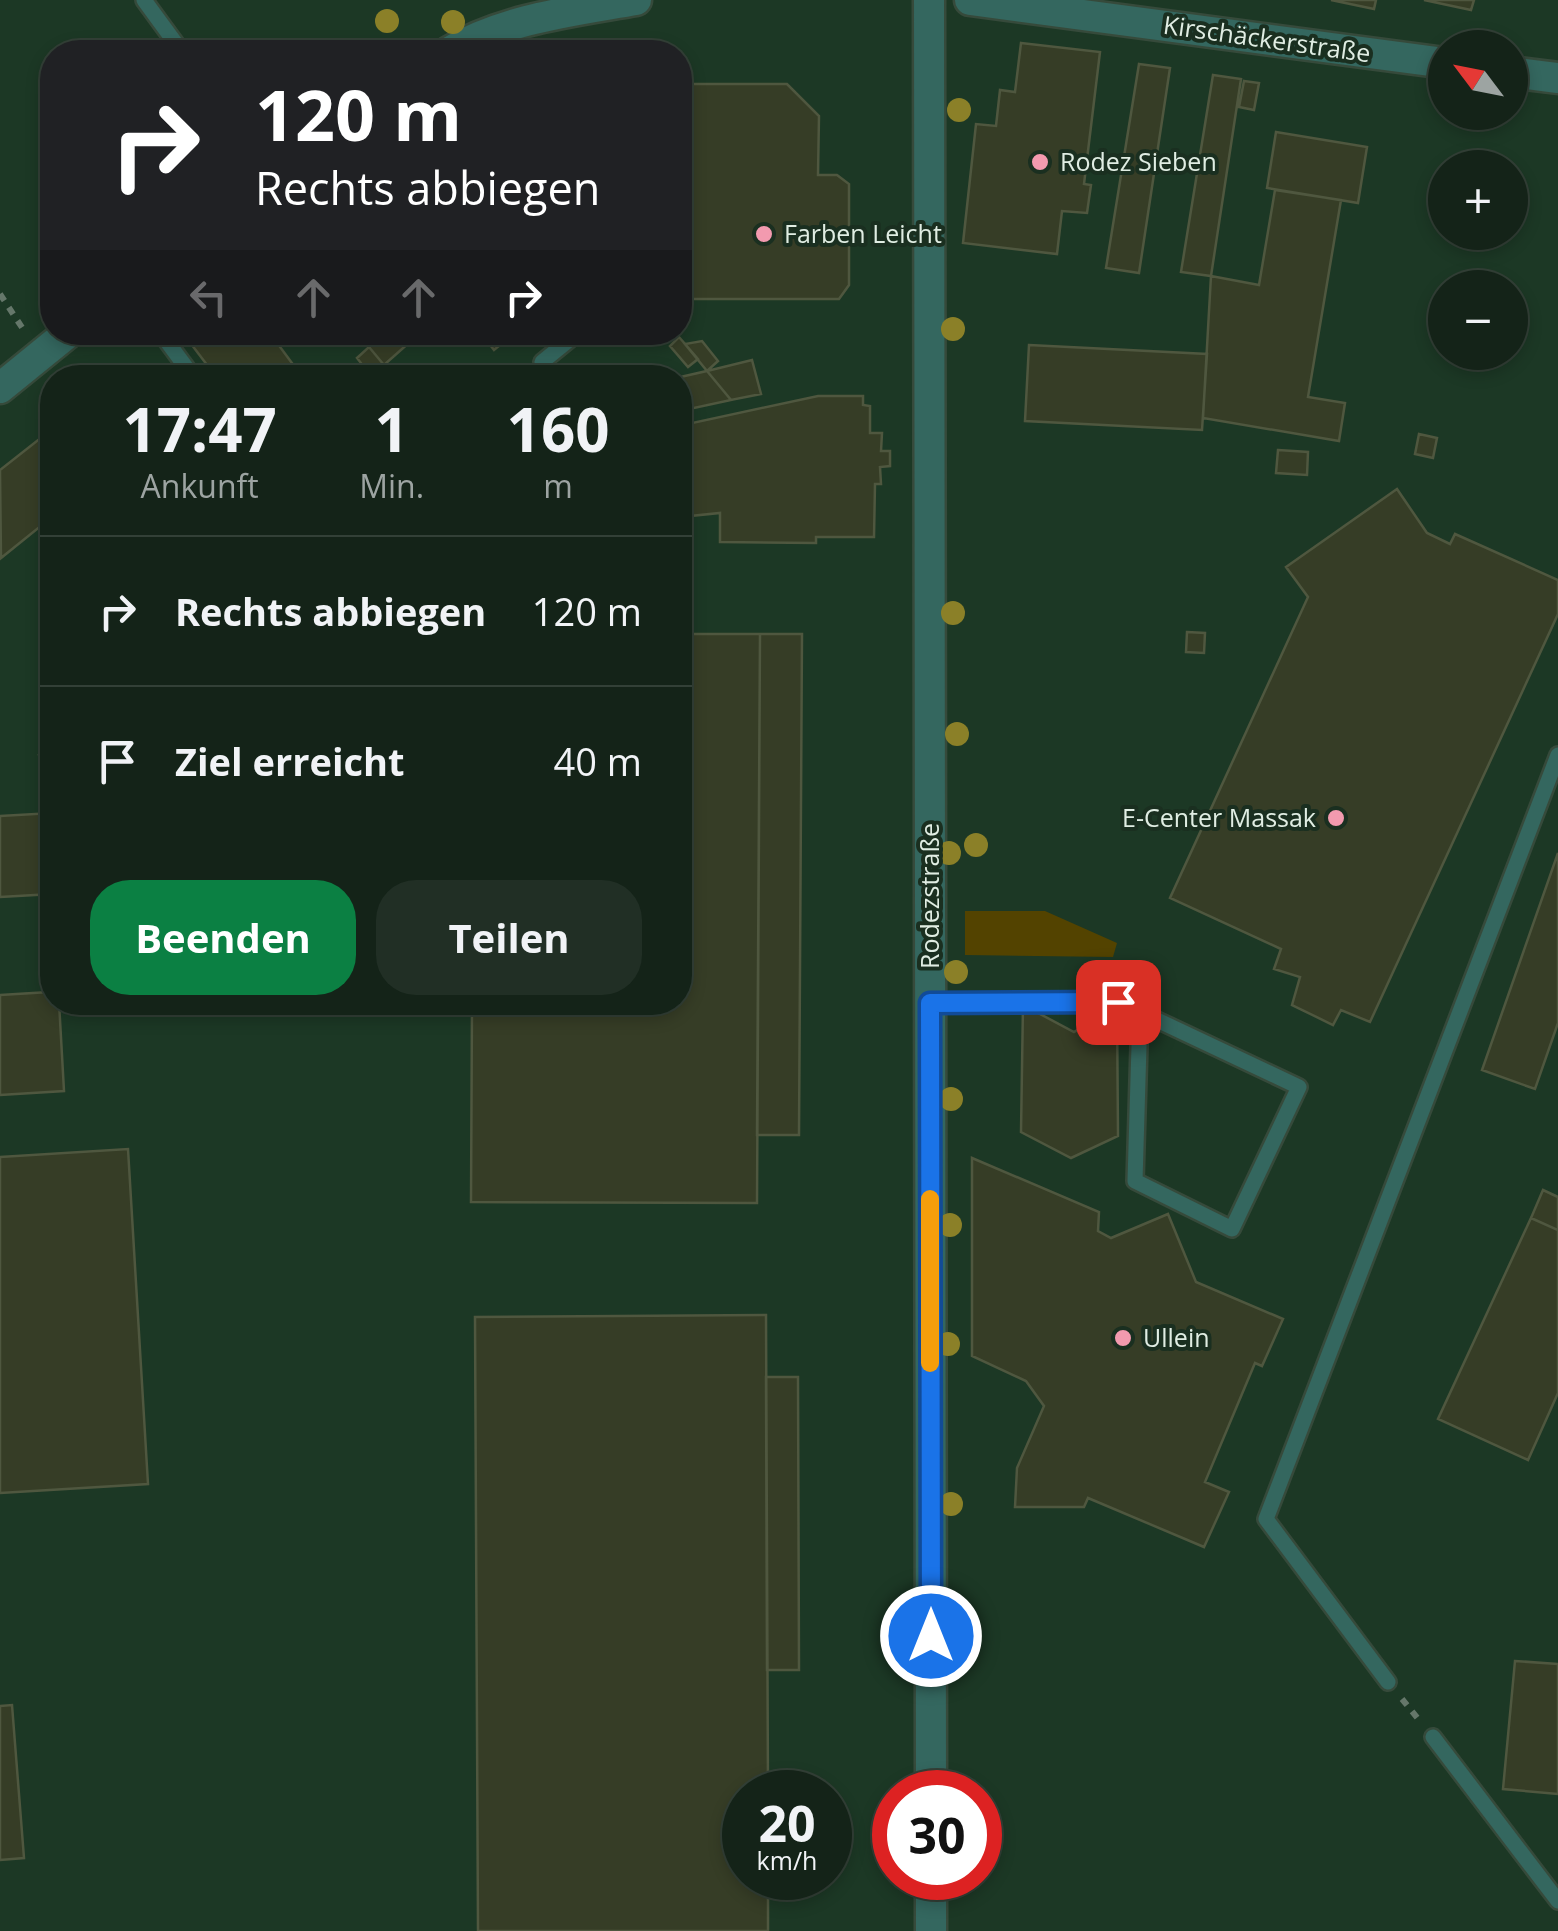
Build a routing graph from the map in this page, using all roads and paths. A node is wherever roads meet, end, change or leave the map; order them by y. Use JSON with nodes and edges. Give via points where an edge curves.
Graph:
{"nodes":[{"id":1,"x":144,"y":0,"type":"edge"},
{"id":2,"x":636,"y":0,"type":"edge"},
{"id":3,"x":929,"y":0,"type":"edge"},
{"id":4,"x":970,"y":0,"type":"edge"},
{"id":5,"x":173,"y":40,"type":"edge"},
{"id":6,"x":476,"y":40,"type":"edge"},
{"id":7,"x":1428,"y":61,"type":"edge"},
{"id":8,"x":1528,"y":74,"type":"edge"},
{"id":9,"x":1558,"y":78,"type":"edge"},
{"id":10,"x":0,"y":294,"type":"edge"},
{"id":11,"x":54,"y":345,"type":"edge"},
{"id":12,"x":563,"y":345,"type":"edge"},
{"id":13,"x":44,"y":353,"type":"junction"},
{"id":14,"x":542,"y":362,"type":"dead end"},
{"id":15,"x":0,"y":388,"type":"edge"},
{"id":16,"x":1558,"y":755,"type":"edge"},
{"id":17,"x":930,"y":1003,"type":"junction"},
{"id":18,"x":1140,"y":1012,"type":"junction"},
{"id":19,"x":1388,"y":1682,"type":"joint"},
{"id":20,"x":1432,"y":1737,"type":"joint"},
{"id":21,"x":931,"y":1770,"type":"edge"},
{"id":22,"x":931,"y":1900,"type":"edge"},
{"id":23,"x":1558,"y":1902,"type":"edge"},
{"id":24,"x":931,"y":1931,"type":"edge"}],
"edges":[{"from":1,"to":5,"type":"lane"},
{"from":2,"to":6,"type":"street","via":[[528,21]]},
{"from":3,"to":17,"type":"street","name":"Rodezstraße"},
{"from":4,"to":7,"type":"street","name":"Kirschäckerstraße"},
{"from":8,"to":9,"type":"street"},
{"from":10,"to":13,"type":"path"},
{"from":11,"to":13,"type":"street"},
{"from":12,"to":14,"type":"lane"},
{"from":13,"to":15,"type":"street"},
{"from":16,"to":19,"type":"lane","via":[[1266,1519]]},
{"from":17,"to":18,"type":"lane","via":[[1118,1002]]},
{"from":17,"to":21,"type":"street","name":"Rodezstraße"},
{"from":18,"to":18,"type":"lane","via":[[1299,1087],[1232,1228],[1136,1181]]},
{"from":19,"to":20,"type":"path"},
{"from":20,"to":23,"type":"lane"},
{"from":22,"to":24,"type":"street"}]}
